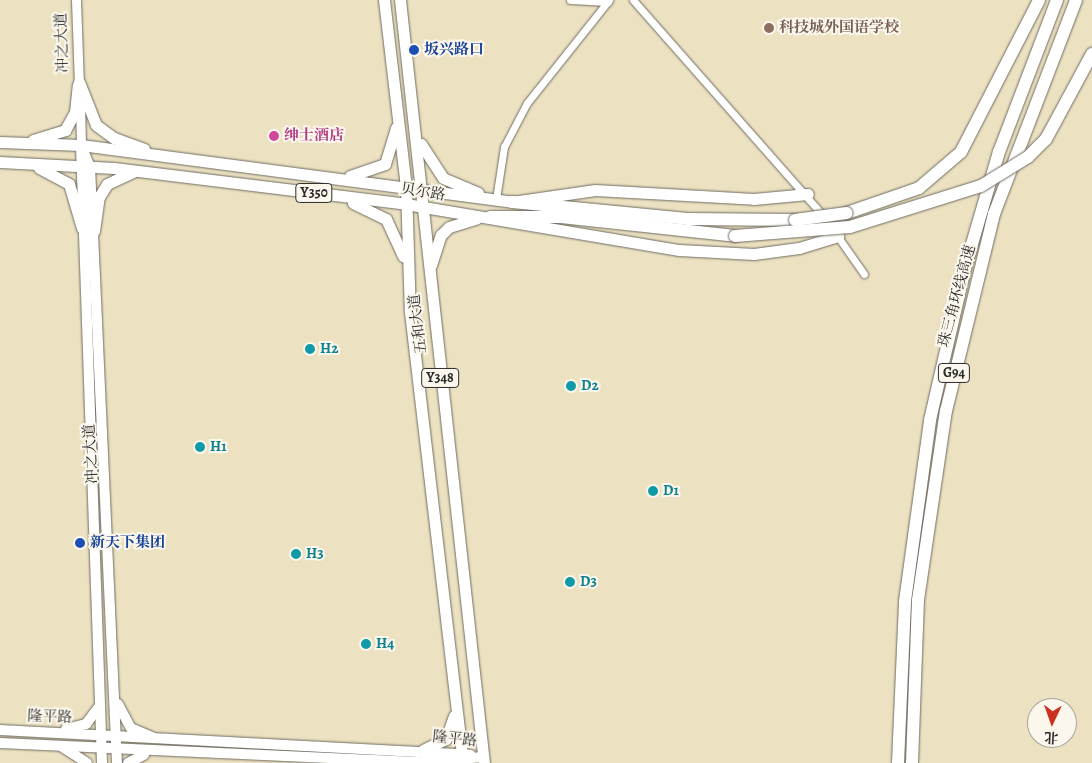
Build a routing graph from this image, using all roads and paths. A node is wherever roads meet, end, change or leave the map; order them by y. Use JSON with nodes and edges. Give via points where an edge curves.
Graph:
{"nodes":[{"id":1,"x":76,"y":0,"type":"edge"},
{"id":2,"x":384,"y":0,"type":"edge"},
{"id":3,"x":400,"y":0,"type":"edge"},
{"id":4,"x":570,"y":0,"type":"edge"},
{"id":5,"x":633,"y":0,"type":"edge"},
{"id":6,"x":1039,"y":0,"type":"edge"},
{"id":7,"x":1057,"y":0,"type":"edge"},
{"id":8,"x":1076,"y":0,"type":"edge"},
{"id":9,"x":608,"y":1,"type":"edge"},
{"id":10,"x":1092,"y":54,"type":"edge"},
{"id":11,"x":79,"y":82,"type":"junction"},
{"id":12,"x":398,"y":119,"type":"junction"},
{"id":13,"x":415,"y":126,"type":"junction"},
{"id":14,"x":0,"y":142,"type":"edge"},
{"id":15,"x":22,"y":143,"type":"junction"},
{"id":16,"x":81,"y":145,"type":"junction"},
{"id":17,"x":162,"y":155,"type":"junction"},
{"id":18,"x":0,"y":162,"type":"edge"},
{"id":19,"x":18,"y":163,"type":"junction"},
{"id":20,"x":85,"y":166,"type":"junction"},
{"id":21,"x":137,"y":171,"type":"junction"},
{"id":22,"x":332,"y":178,"type":"junction"},
{"id":23,"x":406,"y":188,"type":"junction"},
{"id":24,"x":423,"y":190,"type":"junction"},
{"id":25,"x":808,"y":194,"type":"junction"},
{"id":26,"x":325,"y":195,"type":"junction"},
{"id":27,"x":496,"y":199,"type":"junction"},
{"id":28,"x":512,"y":202,"type":"junction"},
{"id":29,"x":406,"y":204,"type":"junction"},
{"id":30,"x":423,"y":208,"type":"junction"},
{"id":31,"x":490,"y":217,"type":"junction"},
{"id":32,"x":82,"y":228,"type":"junction"},
{"id":33,"x":94,"y":231,"type":"junction"},
{"id":34,"x":838,"y":236,"type":"junction"},
{"id":35,"x":409,"y":272,"type":"junction"},
{"id":36,"x":864,"y":274,"type":"dead end"},
{"id":37,"x":428,"y":279,"type":"junction"},
{"id":38,"x":114,"y":686,"type":"junction"},
{"id":39,"x":100,"y":688,"type":"junction"},
{"id":40,"x":456,"y":702,"type":"junction"},
{"id":41,"x":0,"y":730,"type":"edge"},
{"id":42,"x":53,"y":732,"type":"junction"},
{"id":43,"x":101,"y":734,"type":"junction"},
{"id":44,"x":116,"y":739,"type":"junction"},
{"id":45,"x":168,"y":741,"type":"junction"},
{"id":46,"x":0,"y":743,"type":"edge"},
{"id":47,"x":58,"y":744,"type":"junction"},
{"id":48,"x":102,"y":746,"type":"junction"},
{"id":49,"x":117,"y":750,"type":"junction"},
{"id":50,"x":423,"y":750,"type":"junction"},
{"id":51,"x":157,"y":753,"type":"junction"},
{"id":52,"x":463,"y":760,"type":"edge"},
{"id":53,"x":484,"y":760,"type":"edge"},
{"id":54,"x":87,"y":763,"type":"edge"},
{"id":55,"x":102,"y":763,"type":"edge"},
{"id":56,"x":117,"y":763,"type":"edge"},
{"id":57,"x":128,"y":763,"type":"edge"},
{"id":58,"x":423,"y":763,"type":"edge"},
{"id":59,"x":898,"y":763,"type":"edge"},
{"id":60,"x":912,"y":763,"type":"edge"}],
"edges":[{"from":1,"to":11,"type":"street","name":"冲之大道"},
{"from":2,"to":12,"type":"main road","name":"五和大道","number":"Y348"},
{"from":3,"to":13,"type":"main road","name":"五和大道","number":"Y348"},
{"from":4,"to":9,"type":"street"},
{"from":5,"to":25,"type":"street"},
{"from":6,"to":28,"type":"highway","bridge":true,"via":[[961,152],[919,188],[847,213],[795,220],[687,219]]},
{"from":7,"to":59,"type":"highway","name":"珠三角环线高速","number":"G94","via":[[999,152],[965,268],[934,402],[908,562]]},
{"from":8,"to":60,"type":"highway","name":"珠三角环线高速","number":"G94","via":[[994,214],[946,411],[918,600]]},
{"from":9,"to":27,"type":"street","via":[[527,103],[504,147]]},
{"from":10,"to":31,"type":"highway","bridge":true,"via":[[1046,139],[1028,157],[981,186],[850,227],[735,236],[537,217]]},
{"from":11,"to":15,"type":"main road","via":[[75,112],[65,130]]},
{"from":11,"to":16,"type":"street","name":"冲之大道"},
{"from":11,"to":17,"type":"main road","via":[[89,113],[106,134]]},
{"from":12,"to":22,"type":"main road","via":[[385,164],[362,176]]},
{"from":12,"to":23,"type":"main road","name":"五和大道","number":"Y348"},
{"from":13,"to":24,"type":"main road","name":"五和大道","number":"Y348"},
{"from":13,"to":27,"type":"main road","via":[[425,156],[443,178]]},
{"from":14,"to":15,"type":"main road","name":"贝尔路","number":"Y350"},
{"from":15,"to":16,"type":"main road","name":"贝尔路","number":"Y350"},
{"from":16,"to":17,"type":"main road","name":"贝尔路","number":"Y350"},
{"from":16,"to":20,"type":"main road","name":"冲之大道"},
{"from":17,"to":22,"type":"main road","name":"贝尔路","number":"Y350"},
{"from":18,"to":19,"type":"main road","name":"贝尔路","number":"Y350"},
{"from":19,"to":20,"type":"main road","name":"贝尔路","number":"Y350"},
{"from":19,"to":32,"type":"main road","via":[[48,170],[69,184]]},
{"from":20,"to":21,"type":"main road","name":"贝尔路","number":"Y350"},
{"from":20,"to":32,"type":"main road","name":"冲之大道"},
{"from":20,"to":33,"type":"main road","name":"冲之大道"},
{"from":21,"to":26,"type":"main road","name":"贝尔路","number":"Y350"},
{"from":21,"to":33,"type":"main road","via":[[107,184],[99,197]]},
{"from":22,"to":23,"type":"main road","name":"贝尔路","number":"Y350"},
{"from":23,"to":24,"type":"main road","name":"贝尔路","number":"Y350"},
{"from":23,"to":29,"type":"main road","name":"五和大道","number":"Y348"},
{"from":24,"to":27,"type":"main road","name":"贝尔路","number":"Y350"},
{"from":24,"to":30,"type":"main road","name":"五和大道","number":"Y348"},
{"from":25,"to":28,"type":"main road","name":"贝尔路","number":"Y350","via":[[754,199],[594,190]]},
{"from":25,"to":34,"type":"street"},
{"from":26,"to":29,"type":"main road","name":"贝尔路","number":"Y350"},
{"from":26,"to":35,"type":"main road","via":[[364,206],[386,219]]},
{"from":27,"to":28,"type":"main road","name":"贝尔路","number":"Y350"},
{"from":29,"to":30,"type":"main road","name":"贝尔路","number":"Y350"},
{"from":29,"to":35,"type":"main road","name":"五和大道","number":"Y348"},
{"from":30,"to":31,"type":"main road","name":"贝尔路","number":"Y350"},
{"from":30,"to":37,"type":"main road","name":"五和大道","number":"Y348"},
{"from":31,"to":34,"type":"main road","name":"贝尔路","number":"Y350","via":[[679,250],[754,254],[799,248]]},
{"from":31,"to":37,"type":"main road","via":[[463,221],[445,231],[436,245]]},
{"from":32,"to":39,"type":"main road","name":"冲之大道"},
{"from":33,"to":38,"type":"main road","name":"冲之大道"},
{"from":34,"to":36,"type":"street"},
{"from":35,"to":40,"type":"main road","name":"五和大道","number":"Y348"},
{"from":37,"to":53,"type":"main road","name":"五和大道","number":"Y348"},
{"from":38,"to":44,"type":"main road","name":"冲之大道"},
{"from":38,"to":45,"type":"main road","via":[[118,708],[131,728]]},
{"from":39,"to":42,"type":"main road","via":[[94,717],[86,724]]},
{"from":39,"to":43,"type":"main road","name":"冲之大道"},
{"from":40,"to":50,"type":"main road","via":[[446,739]]},
{"from":40,"to":52,"type":"main road","name":"五和大道","number":"Y348"},
{"from":41,"to":42,"type":"main road","name":"隆平路"},
{"from":42,"to":43,"type":"main road","name":"隆平路"},
{"from":43,"to":44,"type":"main road","name":"隆平路"},
{"from":43,"to":48,"type":"main road","name":"冲之大道"},
{"from":44,"to":45,"type":"main road","name":"隆平路"},
{"from":44,"to":49,"type":"main road","name":"冲之大道"},
{"from":45,"to":50,"type":"main road","name":"隆平路"},
{"from":46,"to":47,"type":"main road","name":"隆平路"},
{"from":47,"to":48,"type":"main road","name":"隆平路"},
{"from":47,"to":54,"type":"main road"},
{"from":48,"to":49,"type":"main road","name":"隆平路"},
{"from":48,"to":55,"type":"main road","name":"冲之大道"},
{"from":49,"to":51,"type":"main road","name":"隆平路"},
{"from":49,"to":56,"type":"main road","name":"冲之大道"},
{"from":50,"to":52,"type":"main road","name":"隆平路"},
{"from":51,"to":57,"type":"main road","via":[[137,756]]},
{"from":51,"to":58,"type":"main road","name":"隆平路"},
{"from":52,"to":53,"type":"main road","name":"隆平路"},
{"from":52,"to":58,"type":"main road","name":"隆平路"}]}
